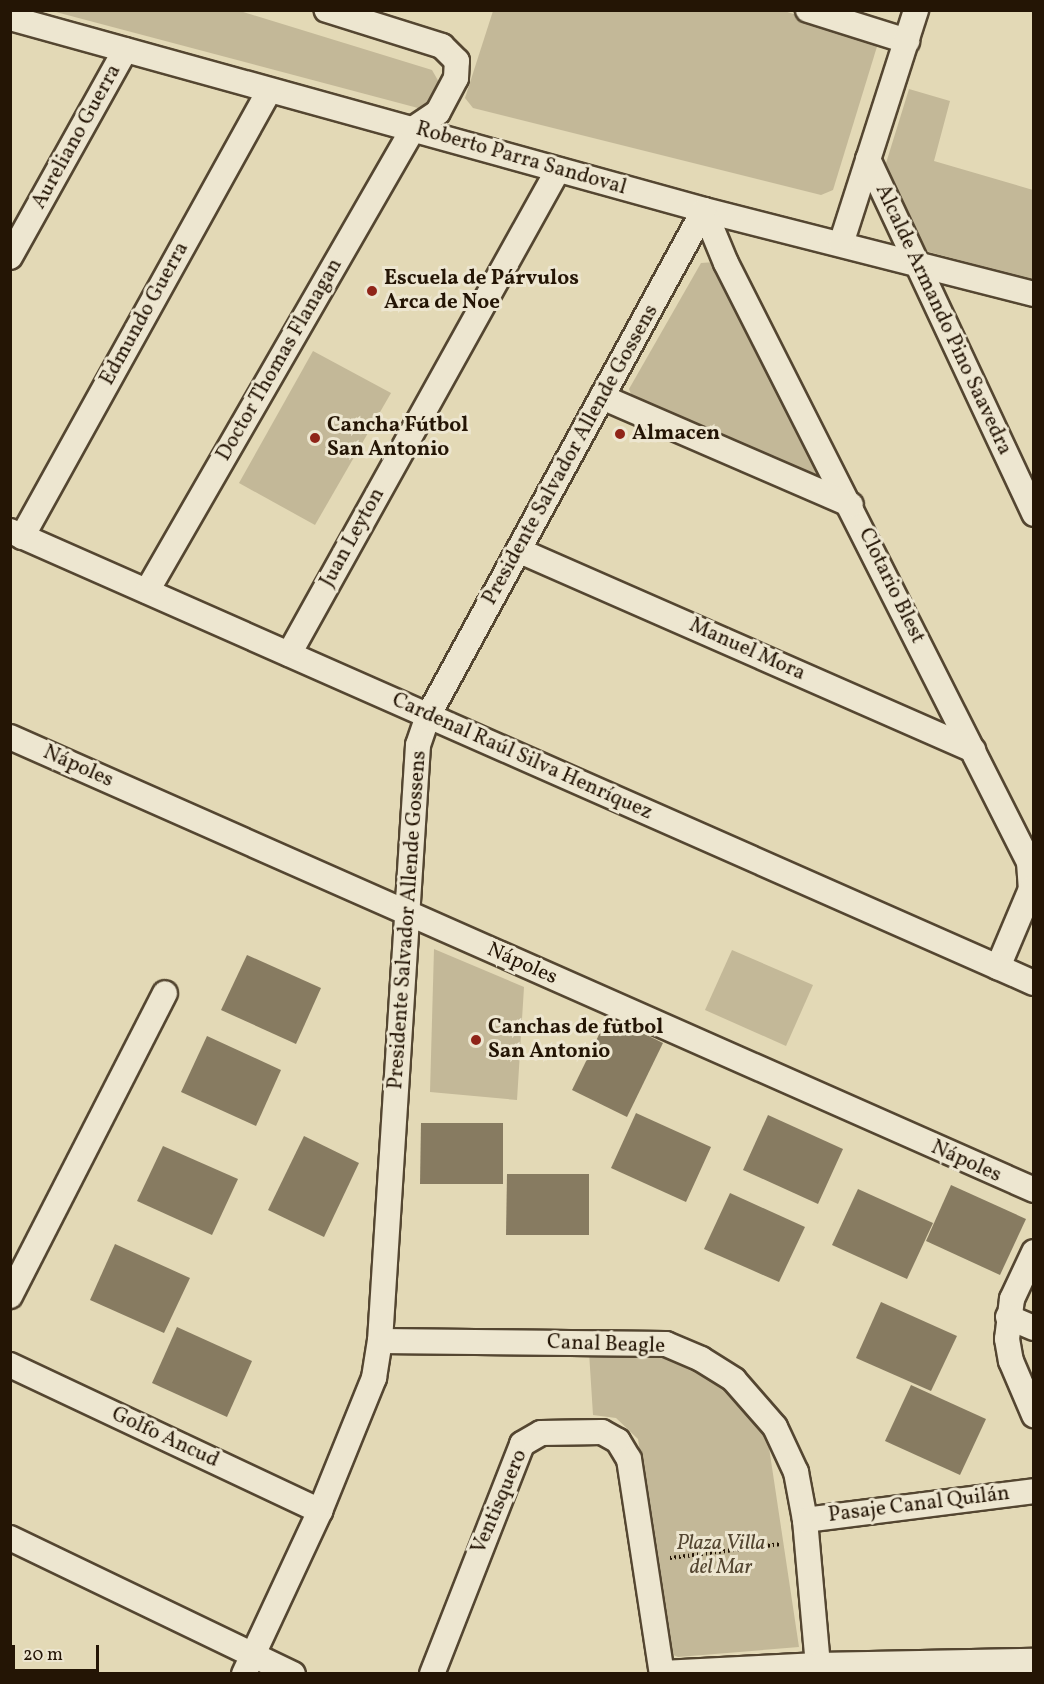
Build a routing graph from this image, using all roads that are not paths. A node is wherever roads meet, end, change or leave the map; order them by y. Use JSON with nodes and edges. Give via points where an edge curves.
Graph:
{"nodes":[{"id":1,"x":327,"y":10,"type":"edge"},
{"id":2,"x":808,"y":10,"type":"edge"},
{"id":3,"x":916,"y":10,"type":"edge"},
{"id":4,"x":10,"y":18,"type":"edge"},
{"id":5,"x":907,"y":41,"type":"junction"},
{"id":6,"x":125,"y":50,"type":"junction"},
{"id":7,"x":269,"y":91,"type":"junction"},
{"id":8,"x":413,"y":129,"type":"junction"},
{"id":9,"x":868,"y":159,"type":"junction"},
{"id":10,"x":558,"y":170,"type":"junction"},
{"id":11,"x":704,"y":210,"type":"junction"},
{"id":12,"x":841,"y":244,"type":"junction"},
{"id":13,"x":10,"y":257,"type":"edge"},
{"id":14,"x":914,"y":263,"type":"junction"},
{"id":15,"x":1034,"y":294,"type":"edge"},
{"id":16,"x":602,"y":397,"type":"junction"},
{"id":17,"x":851,"y":506,"type":"junction"},
{"id":18,"x":1034,"y":514,"type":"edge"},
{"id":19,"x":16,"y":534,"type":"edge"},
{"id":20,"x":520,"y":551,"type":"junction"},
{"id":21,"x":147,"y":591,"type":"junction"},
{"id":22,"x":289,"y":654,"type":"junction"},
{"id":23,"x":428,"y":716,"type":"junction"},
{"id":24,"x":10,"y":737,"type":"edge"},
{"id":25,"x":973,"y":750,"type":"junction"},
{"id":26,"x":408,"y":914,"type":"junction"},
{"id":27,"x":998,"y":967,"type":"junction"},
{"id":28,"x":1034,"y":983,"type":"edge"},
{"id":29,"x":165,"y":993,"type":"dead end"},
{"id":30,"x":1034,"y":1190,"type":"edge"},
{"id":31,"x":1034,"y":1252,"type":"edge"},
{"id":32,"x":10,"y":1296,"type":"edge"},
{"id":33,"x":1008,"y":1317,"type":"junction"},
{"id":34,"x":1034,"y":1328,"type":"edge"},
{"id":35,"x":380,"y":1341,"type":"junction"},
{"id":36,"x":10,"y":1365,"type":"edge"},
{"id":37,"x":1034,"y":1415,"type":"edge"},
{"id":38,"x":1034,"y":1491,"type":"edge"},
{"id":39,"x":320,"y":1511,"type":"junction"},
{"id":40,"x":806,"y":1530,"type":"junction"},
{"id":41,"x":10,"y":1538,"type":"edge"},
{"id":42,"x":1034,"y":1661,"type":"edge"},
{"id":43,"x":248,"y":1665,"type":"edge"},
{"id":44,"x":818,"y":1665,"type":"junction"},
{"id":45,"x":988,"y":1668,"type":"edge"},
{"id":46,"x":758,"y":1671,"type":"edge"},
{"id":47,"x":662,"y":1673,"type":"edge"},
{"id":48,"x":293,"y":1674,"type":"edge"},
{"id":49,"x":432,"y":1674,"type":"edge"}],
"edges":[{"from":1,"to":8,"type":"street","via":[[452,52],[457,61],[456,78],[447,101]]},
{"from":2,"to":5,"type":"street"},
{"from":3,"to":5,"type":"street","name":"Alcalde Armando Pino Saavedra"},
{"from":4,"to":6,"type":"street","name":"Roberto Parra Sandoval"},
{"from":5,"to":9,"type":"street","name":"Alcalde Armando Pino Saavedra"},
{"from":6,"to":7,"type":"street","name":"Roberto Parra Sandoval"},
{"from":6,"to":13,"type":"street","name":"Aureliano Guerra"},
{"from":7,"to":8,"type":"street","name":"Roberto Parra Sandoval"},
{"from":7,"to":19,"type":"street","name":"Edmundo Guerra"},
{"from":8,"to":10,"type":"street","name":"Roberto Parra Sandoval"},
{"from":8,"to":21,"type":"street","name":"Doctor Thomas Flanagan"},
{"from":9,"to":12,"type":"street","name":"Alcalde Armando Pino Saavedra"},
{"from":9,"to":14,"type":"street","name":"Alcalde Armando Pino Saavedra"},
{"from":10,"to":11,"type":"street","name":"Roberto Parra Sandoval"},
{"from":10,"to":22,"type":"street","name":"Juan Leyton"},
{"from":11,"to":12,"type":"street","name":"Roberto Parra Sandoval"},
{"from":11,"to":16,"type":"street","name":"Presidente Salvador Allende Gossens"},
{"from":11,"to":17,"type":"street","name":"Clotario Blest","via":[[726,263]]},
{"from":12,"to":14,"type":"street","name":"Roberto Parra Sandoval"},
{"from":14,"to":15,"type":"street","name":"Roberto Parra Sandoval"},
{"from":14,"to":18,"type":"street","name":"Alcalde Armando Pino Saavedra"},
{"from":16,"to":17,"type":"street"},
{"from":16,"to":20,"type":"street","name":"Presidente Salvador Allende Gossens"},
{"from":17,"to":25,"type":"street","name":"Clotario Blest"},
{"from":19,"to":21,"type":"street","name":"Cardenal Raúl Silva Henríquez"},
{"from":20,"to":23,"type":"street","name":"Presidente Salvador Allende Gossens"},
{"from":20,"to":25,"type":"street","name":"Manuel Mora"},
{"from":21,"to":22,"type":"street","name":"Cardenal Raúl Silva Henríquez"},
{"from":22,"to":23,"type":"street","name":"Cardenal Raúl Silva Henríquez"},
{"from":23,"to":26,"type":"street","name":"Presidente Salvador Allende Gossens","via":[[418,745]]},
{"from":23,"to":27,"type":"street","name":"Cardenal Raúl Silva Henríquez"},
{"from":24,"to":26,"type":"street","name":"Nápoles"},
{"from":25,"to":27,"type":"street","name":"Clotario Blest","via":[[1031,872],[1031,889]]},
{"from":26,"to":30,"type":"street","name":"Nápoles"},
{"from":26,"to":35,"type":"street","name":"Presidente Salvador Allende Gossens"},
{"from":27,"to":28,"type":"street","name":"Cardenal Raúl Silva Henríquez"},
{"from":29,"to":32,"type":"street"},
{"from":31,"to":33,"type":"street"},
{"from":33,"to":34,"type":"street"},
{"from":33,"to":37,"type":"street","via":[[1011,1361]]},
{"from":35,"to":39,"type":"street","name":"Presidente Salvador Allende Gossens","via":[[374,1378]]},
{"from":35,"to":40,"type":"street","name":"Canal Beagle","via":[[666,1344],[684,1350],[734,1380],[775,1427],[796,1472]]},
{"from":36,"to":39,"type":"street","name":"Golfo Ancud"},
{"from":38,"to":40,"type":"street","name":"Pasaje Canal Quilán"},
{"from":39,"to":43,"type":"street"},
{"from":40,"to":44,"type":"street","name":"Canal Beagle"},
{"from":41,"to":43,"type":"street"},
{"from":42,"to":45,"type":"street"},
{"from":43,"to":48,"type":"street"},
{"from":44,"to":45,"type":"street"},
{"from":44,"to":46,"type":"street"},
{"from":46,"to":47,"type":"street"},
{"from":47,"to":49,"type":"street","name":"Ventisquero","via":[[629,1459],[618,1441],[602,1432],[530,1437],[518,1451]]}]}
